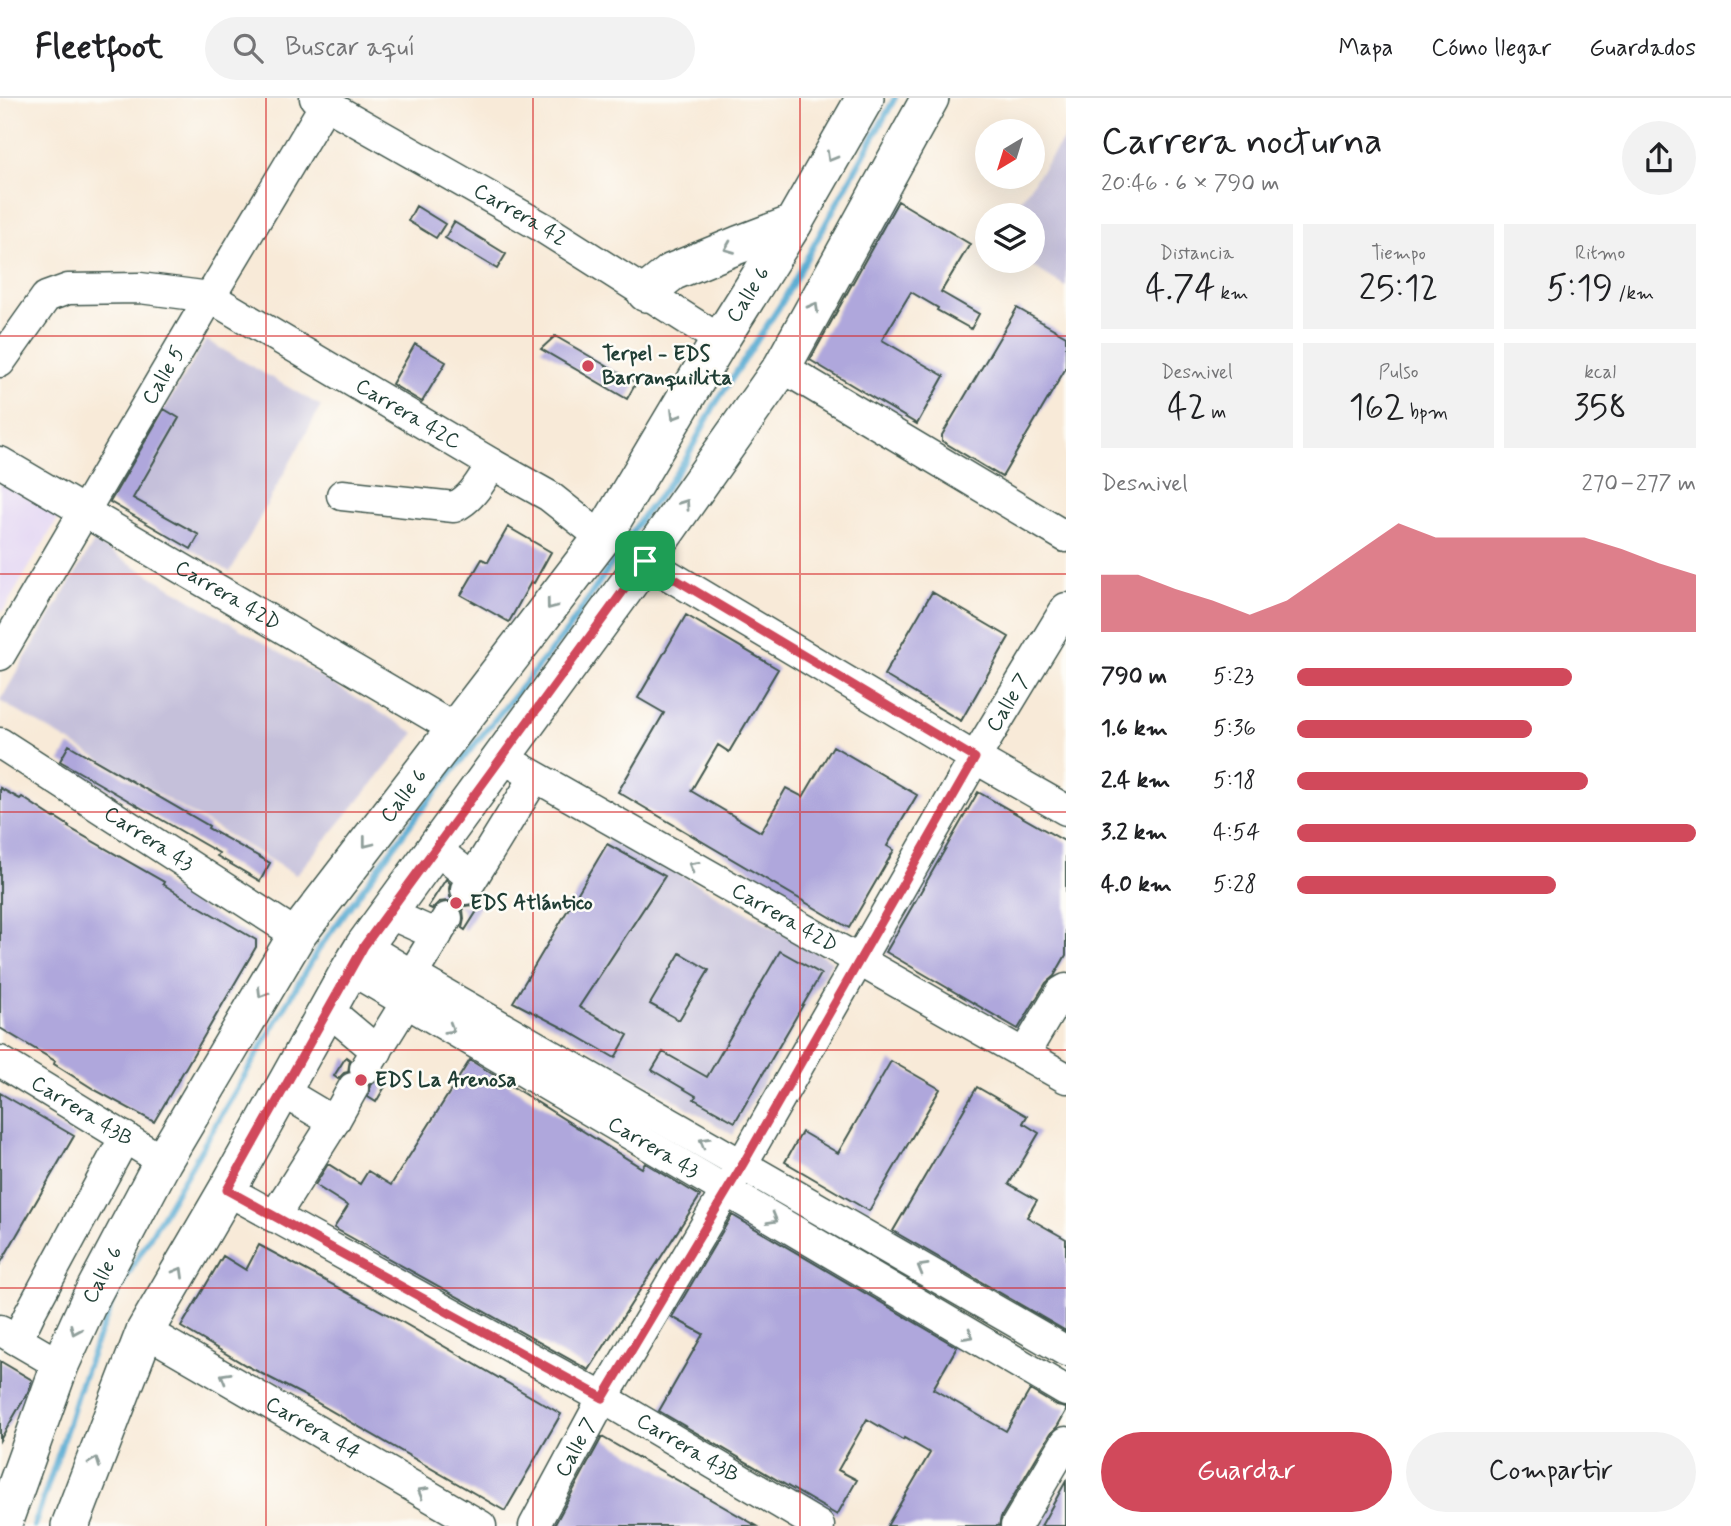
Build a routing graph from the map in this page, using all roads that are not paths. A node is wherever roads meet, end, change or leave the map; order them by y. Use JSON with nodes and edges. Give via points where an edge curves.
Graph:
{"nodes":[{"id":1,"x":865,"y":98,"type":"edge"},
{"id":2,"x":930,"y":98,"type":"edge"},
{"id":3,"x":323,"y":100,"type":"edge"},
{"id":4,"x":793,"y":224,"type":"junction"},
{"id":5,"x":646,"y":293,"type":"junction"},
{"id":6,"x":210,"y":296,"type":"junction"},
{"id":7,"x":720,"y":340,"type":"junction"},
{"id":8,"x":0,"y":362,"type":"edge"},
{"id":9,"x":782,"y":367,"type":"junction"},
{"id":10,"x":0,"y":462,"type":"edge"},
{"id":11,"x":492,"y":464,"type":"junction"},
{"id":12,"x":342,"y":495,"type":"dead end"},
{"id":13,"x":85,"y":512,"type":"junction"},
{"id":14,"x":1066,"y":537,"type":"edge"},
{"id":15,"x":602,"y":538,"type":"junction"},
{"id":16,"x":645,"y":561,"type":"junction"},
{"id":17,"x":1066,"y":608,"type":"edge"},
{"id":18,"x":0,"y":655,"type":"edge"},
{"id":19,"x":455,"y":729,"type":"junction"},
{"id":20,"x":0,"y":743,"type":"edge"},
{"id":21,"x":501,"y":757,"type":"junction"},
{"id":22,"x":975,"y":758,"type":"junction"},
{"id":23,"x":535,"y":777,"type":"junction"},
{"id":24,"x":1066,"y":810,"type":"edge"},
{"id":25,"x":436,"y":849,"type":"junction"},
{"id":26,"x":388,"y":913,"type":"junction"},
{"id":27,"x":297,"y":934,"type":"junction"},
{"id":28,"x":357,"y":957,"type":"junction"},
{"id":29,"x":859,"y":961,"type":"junction"},
{"id":30,"x":409,"y":989,"type":"junction"},
{"id":31,"x":1066,"y":989,"type":"edge"},
{"id":32,"x":327,"y":1009,"type":"junction"},
{"id":33,"x":1024,"y":1054,"type":"junction"},
{"id":34,"x":0,"y":1061,"type":"edge"},
{"id":35,"x":365,"y":1069,"type":"junction"},
{"id":36,"x":1066,"y":1078,"type":"edge"},
{"id":37,"x":282,"y":1091,"type":"junction"},
{"id":38,"x":334,"y":1122,"type":"junction"},
{"id":39,"x":125,"y":1137,"type":"junction"},
{"id":40,"x":163,"y":1161,"type":"junction"},
{"id":41,"x":743,"y":1164,"type":"junction"},
{"id":42,"x":227,"y":1190,"type":"junction"},
{"id":43,"x":725,"y":1191,"type":"junction"},
{"id":44,"x":274,"y":1217,"type":"junction"},
{"id":45,"x":145,"y":1331,"type":"junction"},
{"id":46,"x":9,"y":1335,"type":"edge"},
{"id":47,"x":1066,"y":1351,"type":"edge"},
{"id":48,"x":60,"y":1365,"type":"junction"},
{"id":49,"x":1066,"y":1391,"type":"edge"},
{"id":50,"x":603,"y":1398,"type":"junction"},
{"id":51,"x":1066,"y":1442,"type":"edge"},
{"id":52,"x":2,"y":1526,"type":"edge"},
{"id":53,"x":70,"y":1526,"type":"edge"},
{"id":54,"x":481,"y":1526,"type":"edge"},
{"id":55,"x":534,"y":1526,"type":"edge"},
{"id":56,"x":819,"y":1526,"type":"edge"},
{"id":57,"x":1016,"y":1526,"type":"edge"}],
"edges":[{"from":1,"to":4,"type":"main road","name":"Calle 6","one_way":true},
{"from":9,"to":2,"type":"main road","one_way":true},
{"from":3,"to":5,"type":"street","name":"Carrera 42"},
{"from":3,"to":6,"type":"street","name":"Calle 5"},
{"from":4,"to":5,"type":"main road","one_way":true,"via":[[672,272]]},
{"from":4,"to":7,"type":"main road","name":"Calle 6"},
{"from":5,"to":7,"type":"street","name":"Carrera 42"},
{"from":6,"to":8,"type":"street","via":[[140,288],[68,289],[46,297]]},
{"from":6,"to":11,"type":"street","name":"Carrera 42C"},
{"from":6,"to":13,"type":"street","name":"Calle 5"},
{"from":7,"to":15,"type":"main road","name":"Calle 6","one_way":true},
{"from":9,"to":14,"type":"street"},
{"from":16,"to":9,"type":"main road","one_way":true},
{"from":10,"to":13,"type":"street","name":"Carrera 42D"},
{"from":11,"to":12,"type":"street","via":[[464,503],[454,507]]},
{"from":11,"to":15,"type":"street","name":"Carrera 42C","via":[[549,496]]},
{"from":13,"to":18,"type":"street","name":"Calle 5"},
{"from":13,"to":19,"type":"street","name":"Carrera 42D"},
{"from":15,"to":19,"type":"main road","name":"Calle 6","one_way":true},
{"from":16,"to":21,"type":"main road"},
{"from":16,"to":22,"type":"street"},
{"from":17,"to":22,"type":"street","name":"Calle 7"},
{"from":19,"to":27,"type":"main road","name":"Calle 6","one_way":true},
{"from":20,"to":27,"type":"street","name":"Carrera 43"},
{"from":21,"to":23,"type":"street","name":"Carrera 42D"},
{"from":21,"to":25,"type":"main road"},
{"from":22,"to":24,"type":"street"},
{"from":22,"to":29,"type":"street","name":"Calle 7"},
{"from":23,"to":25,"type":"street","via":[[469,883]]},
{"from":29,"to":23,"type":"street","name":"Carrera 42D","one_way":true},
{"from":25,"to":26,"type":"main road"},
{"from":26,"to":28,"type":"main road"},
{"from":26,"to":30,"type":"street","via":[[442,927]]},
{"from":27,"to":40,"type":"main road","name":"Calle 6","one_way":true},
{"from":28,"to":30,"type":"street","name":"Carrera 43"},
{"from":28,"to":32,"type":"main road"},
{"from":29,"to":33,"type":"street","name":"Carrera 42D"},
{"from":29,"to":41,"type":"street","name":"Calle 7"},
{"from":30,"to":35,"type":"street"},
{"from":41,"to":30,"type":"street","name":"Carrera 43","one_way":true},
{"from":30,"to":43,"type":"street","name":"Carrera 43","one_way":true},
{"from":31,"to":33,"type":"street"},
{"from":32,"to":35,"type":"street"},
{"from":32,"to":37,"type":"main road"},
{"from":33,"to":36,"type":"street","name":"Carrera 42D"},
{"from":34,"to":39,"type":"street","name":"Carrera 43B"},
{"from":35,"to":38,"type":"street"},
{"from":37,"to":38,"type":"street"},
{"from":37,"to":42,"type":"main road"},
{"from":38,"to":44,"type":"street"},
{"from":39,"to":40,"type":"street","name":"Carrera 43B"},
{"from":39,"to":46,"type":"street","via":[[30,1313]]},
{"from":40,"to":48,"type":"main road","name":"Calle 6","one_way":true},
{"from":41,"to":43,"type":"street","name":"Calle 7"},
{"from":47,"to":41,"type":"street","name":"Carrera 43","one_way":true},
{"from":42,"to":44,"type":"street","name":"Carrera 43B"},
{"from":45,"to":42,"type":"main road","one_way":true},
{"from":43,"to":49,"type":"street","name":"Carrera 43","one_way":true},
{"from":43,"to":50,"type":"street","name":"Calle 7"},
{"from":44,"to":50,"type":"street","name":"Carrera 43B"},
{"from":53,"to":45,"type":"main road","one_way":true},
{"from":54,"to":45,"type":"street","name":"Carrera 44","one_way":true},
{"from":46,"to":48,"type":"street"},
{"from":48,"to":52,"type":"main road","name":"Calle 6"},
{"from":50,"to":55,"type":"street","name":"Calle 7"},
{"from":50,"to":56,"type":"street","name":"Carrera 43B"},
{"from":51,"to":57,"type":"street"}]}
